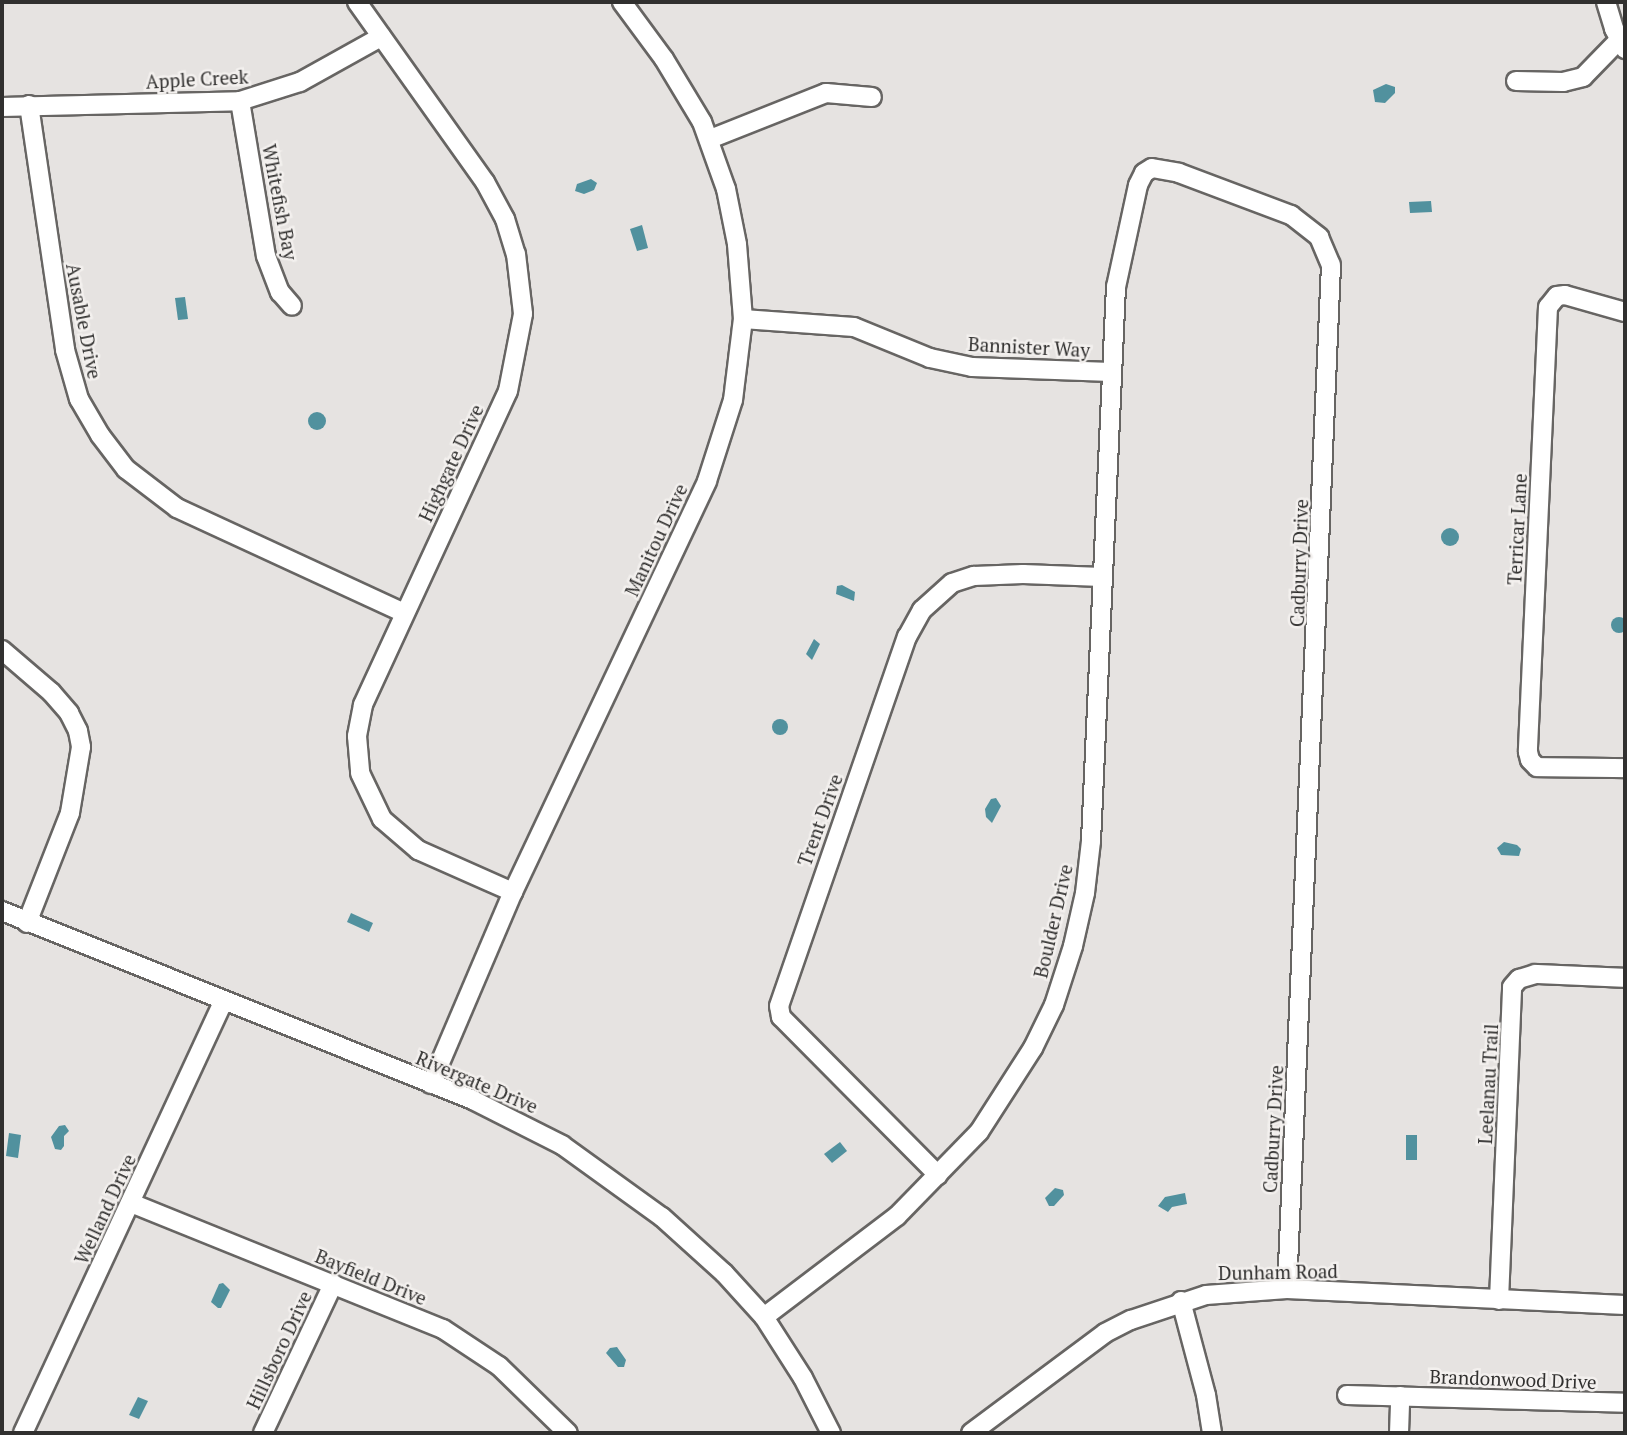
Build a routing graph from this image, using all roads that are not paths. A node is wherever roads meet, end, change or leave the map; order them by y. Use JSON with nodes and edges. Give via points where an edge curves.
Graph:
{"nodes":[{"id":1,"x":357,"y":2,"type":"edge"},
{"id":2,"x":622,"y":2,"type":"edge"},
{"id":3,"x":1606,"y":2,"type":"edge"},
{"id":4,"x":381,"y":37,"type":"junction"},
{"id":5,"x":1622,"y":45,"type":"edge"},
{"id":6,"x":1516,"y":82,"type":"dead end"},
{"id":7,"x":872,"y":97,"type":"dead end"},
{"id":8,"x":240,"y":101,"type":"junction"},
{"id":9,"x":29,"y":105,"type":"junction"},
{"id":10,"x":2,"y":107,"type":"edge"},
{"id":11,"x":710,"y":139,"type":"junction"},
{"id":12,"x":292,"y":306,"type":"dead end"},
{"id":13,"x":1625,"y":312,"type":"edge"},
{"id":14,"x":743,"y":319,"type":"junction"},
{"id":15,"x":1111,"y":372,"type":"junction"},
{"id":16,"x":1102,"y":577,"type":"junction"},
{"id":17,"x":404,"y":613,"type":"junction"},
{"id":18,"x":2,"y":650,"type":"edge"},
{"id":19,"x":1625,"y":768,"type":"edge"},
{"id":20,"x":513,"y":892,"type":"junction"},
{"id":21,"x":2,"y":911,"type":"edge"},
{"id":22,"x":27,"y":923,"type":"junction"},
{"id":23,"x":1625,"y":978,"type":"edge"},
{"id":24,"x":223,"y":1002,"type":"junction"},
{"id":25,"x":431,"y":1084,"type":"junction"},
{"id":26,"x":938,"y":1175,"type":"junction"},
{"id":27,"x":131,"y":1203,"type":"junction"},
{"id":28,"x":333,"y":1284,"type":"junction"},
{"id":29,"x":1287,"y":1289,"type":"junction"},
{"id":30,"x":1499,"y":1300,"type":"junction"},
{"id":31,"x":1181,"y":1301,"type":"junction"},
{"id":32,"x":1625,"y":1305,"type":"edge"},
{"id":33,"x":764,"y":1317,"type":"junction"},
{"id":34,"x":1347,"y":1395,"type":"dead end"},
{"id":35,"x":1400,"y":1396,"type":"junction"},
{"id":36,"x":1625,"y":1403,"type":"edge"},
{"id":37,"x":23,"y":1433,"type":"edge"},
{"id":38,"x":263,"y":1433,"type":"edge"},
{"id":39,"x":568,"y":1433,"type":"edge"},
{"id":40,"x":831,"y":1433,"type":"edge"},
{"id":41,"x":971,"y":1433,"type":"edge"},
{"id":42,"x":1212,"y":1433,"type":"edge"},
{"id":43,"x":1399,"y":1433,"type":"edge"}],
"edges":[{"from":1,"to":4,"type":"street","name":"Highgate Drive"},
{"from":2,"to":11,"type":"street","name":"Manitou Drive","via":[[664,59]]},
{"from":3,"to":5,"type":"street"},
{"from":4,"to":8,"type":"street","name":"Apple Creek","via":[[300,82]]},
{"from":4,"to":17,"type":"street","name":"Highgate Drive","via":[[470,160],[505,219],[521,279],[523,314],[508,391]]},
{"from":5,"to":6,"type":"street","via":[[1583,77]]},
{"from":7,"to":11,"type":"street","via":[[826,93]]},
{"from":8,"to":9,"type":"street","name":"Apple Creek"},
{"from":8,"to":12,"type":"street","name":"Whitefish Bay","via":[[266,256],[280,292]]},
{"from":9,"to":10,"type":"street","name":"Apple Creek"},
{"from":9,"to":17,"type":"street","name":"Ausable Drive","via":[[65,350],[79,399],[106,443],[141,482],[177,508]]},
{"from":11,"to":14,"type":"street","name":"Manitou Drive","via":[[732,215]]},
{"from":13,"to":19,"type":"street","name":"Terricar Lane","via":[[1573,295],[1552,300],[1547,316],[1528,740],[1530,760],[1537,767]]},
{"from":14,"to":15,"type":"street","name":"Bannister Way","via":[[854,327],[930,358],[972,367]]},
{"from":14,"to":20,"type":"street","name":"Manitou Drive","via":[[733,400],[707,481]]},
{"from":15,"to":16,"type":"street","name":"Boulder Drive"},
{"from":15,"to":29,"type":"street","name":"Cadburry Drive","via":[[1118,275],[1144,173],[1152,168],[1179,173],[1292,215],[1319,237],[1331,265],[1331,304]]},
{"from":16,"to":26,"type":"street","name":"Boulder Drive","via":[[1091,841],[1073,946],[1054,1006],[1033,1048],[979,1132]]},
{"from":16,"to":26,"type":"street","name":"Trent Drive","via":[[974,576],[952,583],[922,610],[907,637],[779,1006],[781,1017]]},
{"from":17,"to":20,"type":"street","name":"Highgate Drive","via":[[363,705],[357,736],[363,783],[382,819],[418,850]]},
{"from":18,"to":22,"type":"street","via":[[69,713],[80,747],[70,813]]},
{"from":20,"to":25,"type":"street","name":"Manitou Drive"},
{"from":21,"to":22,"type":"street","name":"Rivergate Drive"},
{"from":22,"to":24,"type":"street","name":"Rivergate Drive"},
{"from":23,"to":30,"type":"street","name":"Leelanau Trail","via":[[1535,974],[1519,979],[1512,987]]},
{"from":24,"to":25,"type":"street","name":"Rivergate Drive"},
{"from":24,"to":27,"type":"street","name":"Welland Drive"},
{"from":25,"to":33,"type":"street","name":"Rivergate Drive","via":[[518,1121],[622,1186],[699,1249]]},
{"from":26,"to":33,"type":"street","name":"Boulder Drive","via":[[897,1216]]},
{"from":27,"to":28,"type":"street","name":"Bayfield Drive"},
{"from":27,"to":37,"type":"street","name":"Welland Drive"},
{"from":28,"to":38,"type":"street","name":"Hillsboro Drive"},
{"from":28,"to":39,"type":"street","name":"Bayfield Drive","via":[[451,1335],[499,1366]]},
{"from":29,"to":30,"type":"street","name":"Dunham Road"},
{"from":29,"to":31,"type":"street","name":"Dunham Road","via":[[1237,1291]]},
{"from":30,"to":32,"type":"street","name":"Dunham Road"},
{"from":31,"to":41,"type":"street","name":"Dunham Road","via":[[1105,1333]]},
{"from":31,"to":42,"type":"street"},
{"from":33,"to":40,"type":"street","name":"Rivergate Drive"},
{"from":34,"to":35,"type":"street","name":"Brandonwood Drive"},
{"from":35,"to":36,"type":"street","name":"Brandonwood Drive"},
{"from":35,"to":43,"type":"street"}]}
